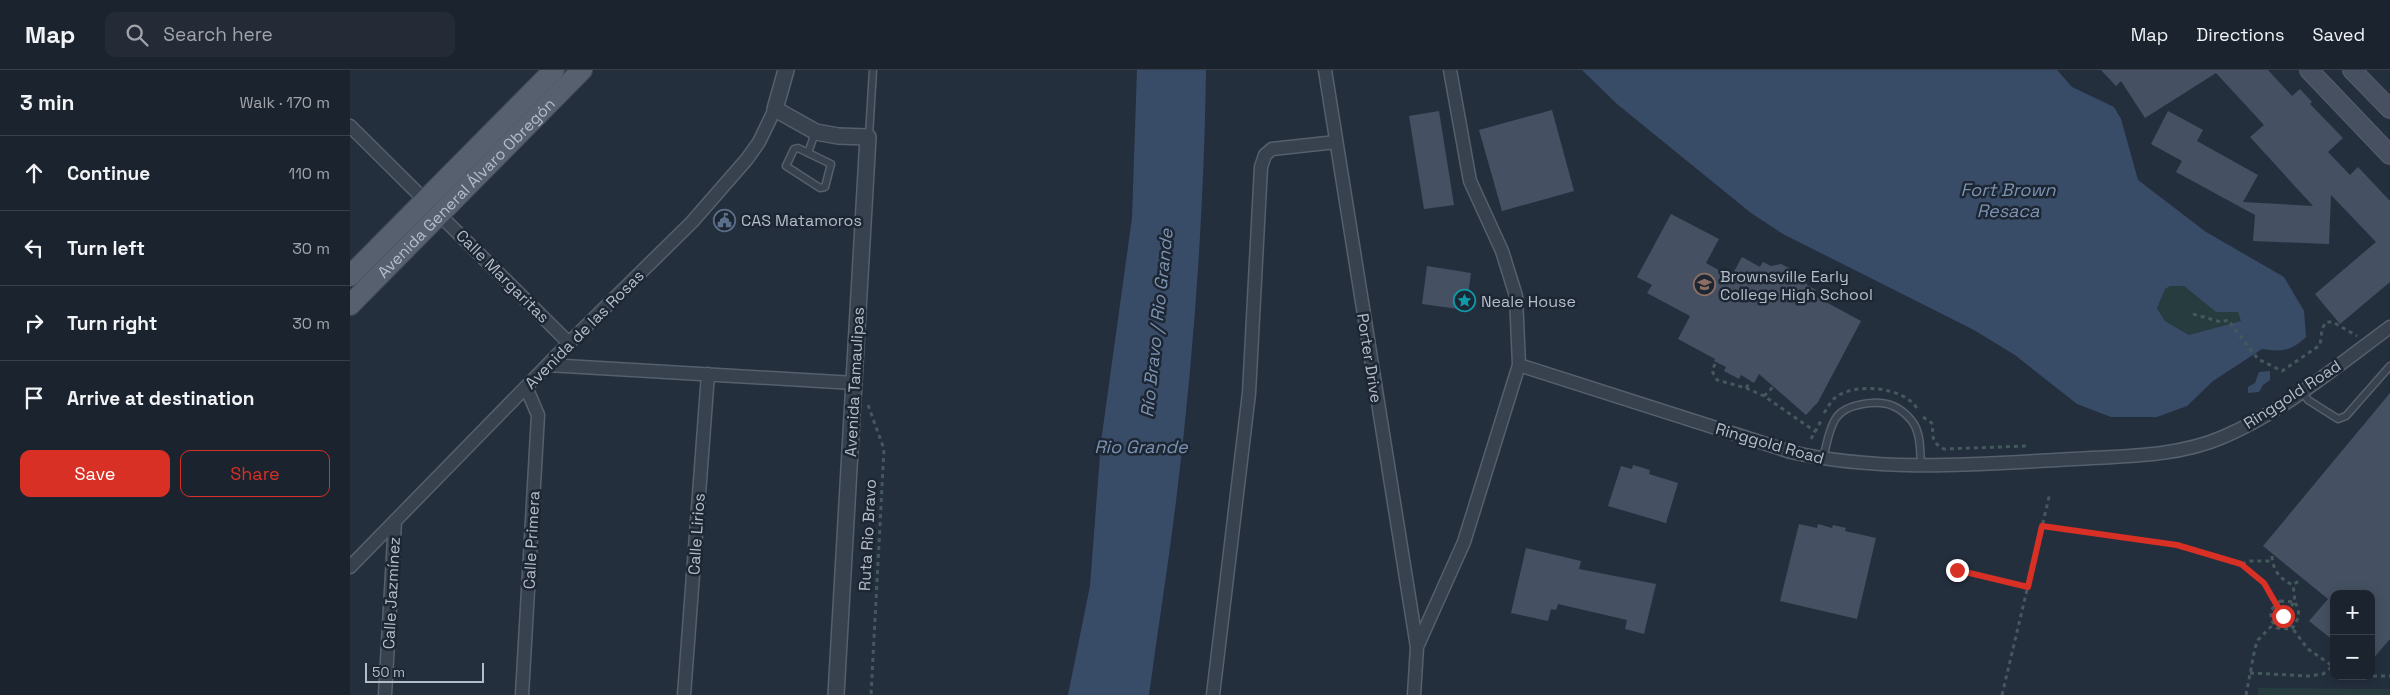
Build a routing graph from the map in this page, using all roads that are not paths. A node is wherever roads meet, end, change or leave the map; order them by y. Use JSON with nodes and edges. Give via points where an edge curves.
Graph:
{"nodes":[{"id":1,"x":554,"y":70,"type":"edge"},
{"id":2,"x":582,"y":70,"type":"edge"},
{"id":3,"x":786,"y":70,"type":"edge"},
{"id":4,"x":873,"y":70,"type":"edge"},
{"id":5,"x":1325,"y":70,"type":"edge"},
{"id":6,"x":1450,"y":70,"type":"edge"},
{"id":7,"x":2309,"y":70,"type":"edge"},
{"id":8,"x":2352,"y":70,"type":"edge"},
{"id":9,"x":775,"y":109,"type":"junction"},
{"id":10,"x":2390,"y":109,"type":"edge"},
{"id":11,"x":350,"y":126,"type":"edge"},
{"id":12,"x":816,"y":132,"type":"junction"},
{"id":13,"x":868,"y":137,"type":"junction"},
{"id":14,"x":1336,"y":142,"type":"junction"},
{"id":15,"x":808,"y":153,"type":"junction"},
{"id":16,"x":2390,"y":155,"type":"edge"},
{"id":17,"x":425,"y":199,"type":"junction"},
{"id":18,"x":439,"y":213,"type":"junction"},
{"id":19,"x":350,"y":276,"type":"edge"},
{"id":20,"x":350,"y":305,"type":"edge"},
{"id":21,"x":2387,"y":332,"type":"edge"},
{"id":22,"x":570,"y":343,"type":"junction"},
{"id":23,"x":548,"y":365,"type":"junction"},
{"id":24,"x":1519,"y":365,"type":"junction"},
{"id":25,"x":2390,"y":366,"type":"edge"},
{"id":26,"x":708,"y":374,"type":"junction"},
{"id":27,"x":854,"y":383,"type":"junction"},
{"id":28,"x":526,"y":387,"type":"junction"},
{"id":29,"x":2302,"y":392,"type":"junction"},
{"id":30,"x":1823,"y":460,"type":"junction"},
{"id":31,"x":1921,"y":464,"type":"junction"},
{"id":32,"x":395,"y":521,"type":"junction"},
{"id":33,"x":350,"y":568,"type":"edge"},
{"id":34,"x":1417,"y":647,"type":"junction"},
{"id":35,"x":386,"y":695,"type":"edge"},
{"id":36,"x":522,"y":695,"type":"edge"},
{"id":37,"x":684,"y":695,"type":"edge"},
{"id":38,"x":836,"y":695,"type":"edge"},
{"id":39,"x":1213,"y":695,"type":"edge"},
{"id":40,"x":1414,"y":695,"type":"edge"}],
"edges":[{"from":1,"to":17,"type":"main road","name":"Avenida General Álvaro Obregón"},
{"from":2,"to":18,"type":"main road","name":"Avenida General Álvaro Obregón"},
{"from":3,"to":9,"type":"street","name":"Avenida de las Rosas"},
{"from":4,"to":13,"type":"lane","name":"Avenida Tamaulipas"},
{"from":5,"to":14,"type":"street","name":"Porter Drive"},
{"from":6,"to":24,"type":"street","via":[[1470,181],[1502,251],[1516,296]]},
{"from":7,"to":16,"type":"main road"},
{"from":8,"to":10,"type":"main road"},
{"from":9,"to":12,"type":"street"},
{"from":9,"to":22,"type":"street","name":"Avenida de las Rosas","via":[[759,142],[728,183]]},
{"from":11,"to":17,"type":"street","name":"Calle Margaritas"},
{"from":12,"to":13,"type":"street"},
{"from":12,"to":15,"type":"lane"},
{"from":13,"to":27,"type":"street","name":"Avenida Tamaulipas"},
{"from":14,"to":34,"type":"street","name":"Porter Drive"},
{"from":14,"to":39,"type":"street","via":[[1272,149],[1265,155],[1261,167],[1249,393]]},
{"from":15,"to":15,"type":"lane","via":[[794,149],[786,166],[820,188],[825,187],[831,164]]},
{"from":17,"to":18,"type":"street","name":"Calle Margaritas"},
{"from":17,"to":19,"type":"main road","name":"Avenida General Álvaro Obregón"},
{"from":18,"to":20,"type":"main road","name":"Avenida General Álvaro Obregón"},
{"from":18,"to":22,"type":"street","name":"Calle Margaritas"},
{"from":21,"to":29,"type":"street","name":"Ringgold Road"},
{"from":22,"to":23,"type":"street","name":"Avenida de las Rosas"},
{"from":23,"to":26,"type":"street"},
{"from":23,"to":28,"type":"street","name":"Avenida de las Rosas"},
{"from":24,"to":30,"type":"street","name":"Ringgold Road"},
{"from":24,"to":34,"type":"street","via":[[1464,542]]},
{"from":25,"to":29,"type":"lane","via":[[2346,416],[2338,419],[2308,400]]},
{"from":26,"to":27,"type":"street"},
{"from":26,"to":37,"type":"street","name":"Calle Lirios"},
{"from":27,"to":38,"type":"street","name":"Avenida Tamaulipas"},
{"from":28,"to":32,"type":"street","name":"Avenida de las Rosas"},
{"from":28,"to":36,"type":"street","name":"Calle Primera","via":[[538,415]]},
{"from":29,"to":31,"type":"street","name":"Ringgold Road","via":[[2222,438],[2159,454]]},
{"from":30,"to":31,"type":"street","name":"Ringgold Road","via":[[1871,465]]},
{"from":30,"to":31,"type":"lane","via":[[1829,432],[1837,416],[1851,406],[1891,405],[1904,413],[1915,426]]},
{"from":32,"to":33,"type":"street","name":"Avenida de las Rosas"},
{"from":32,"to":35,"type":"street","name":"Calle Jazmínez"},
{"from":34,"to":40,"type":"street"}]}
